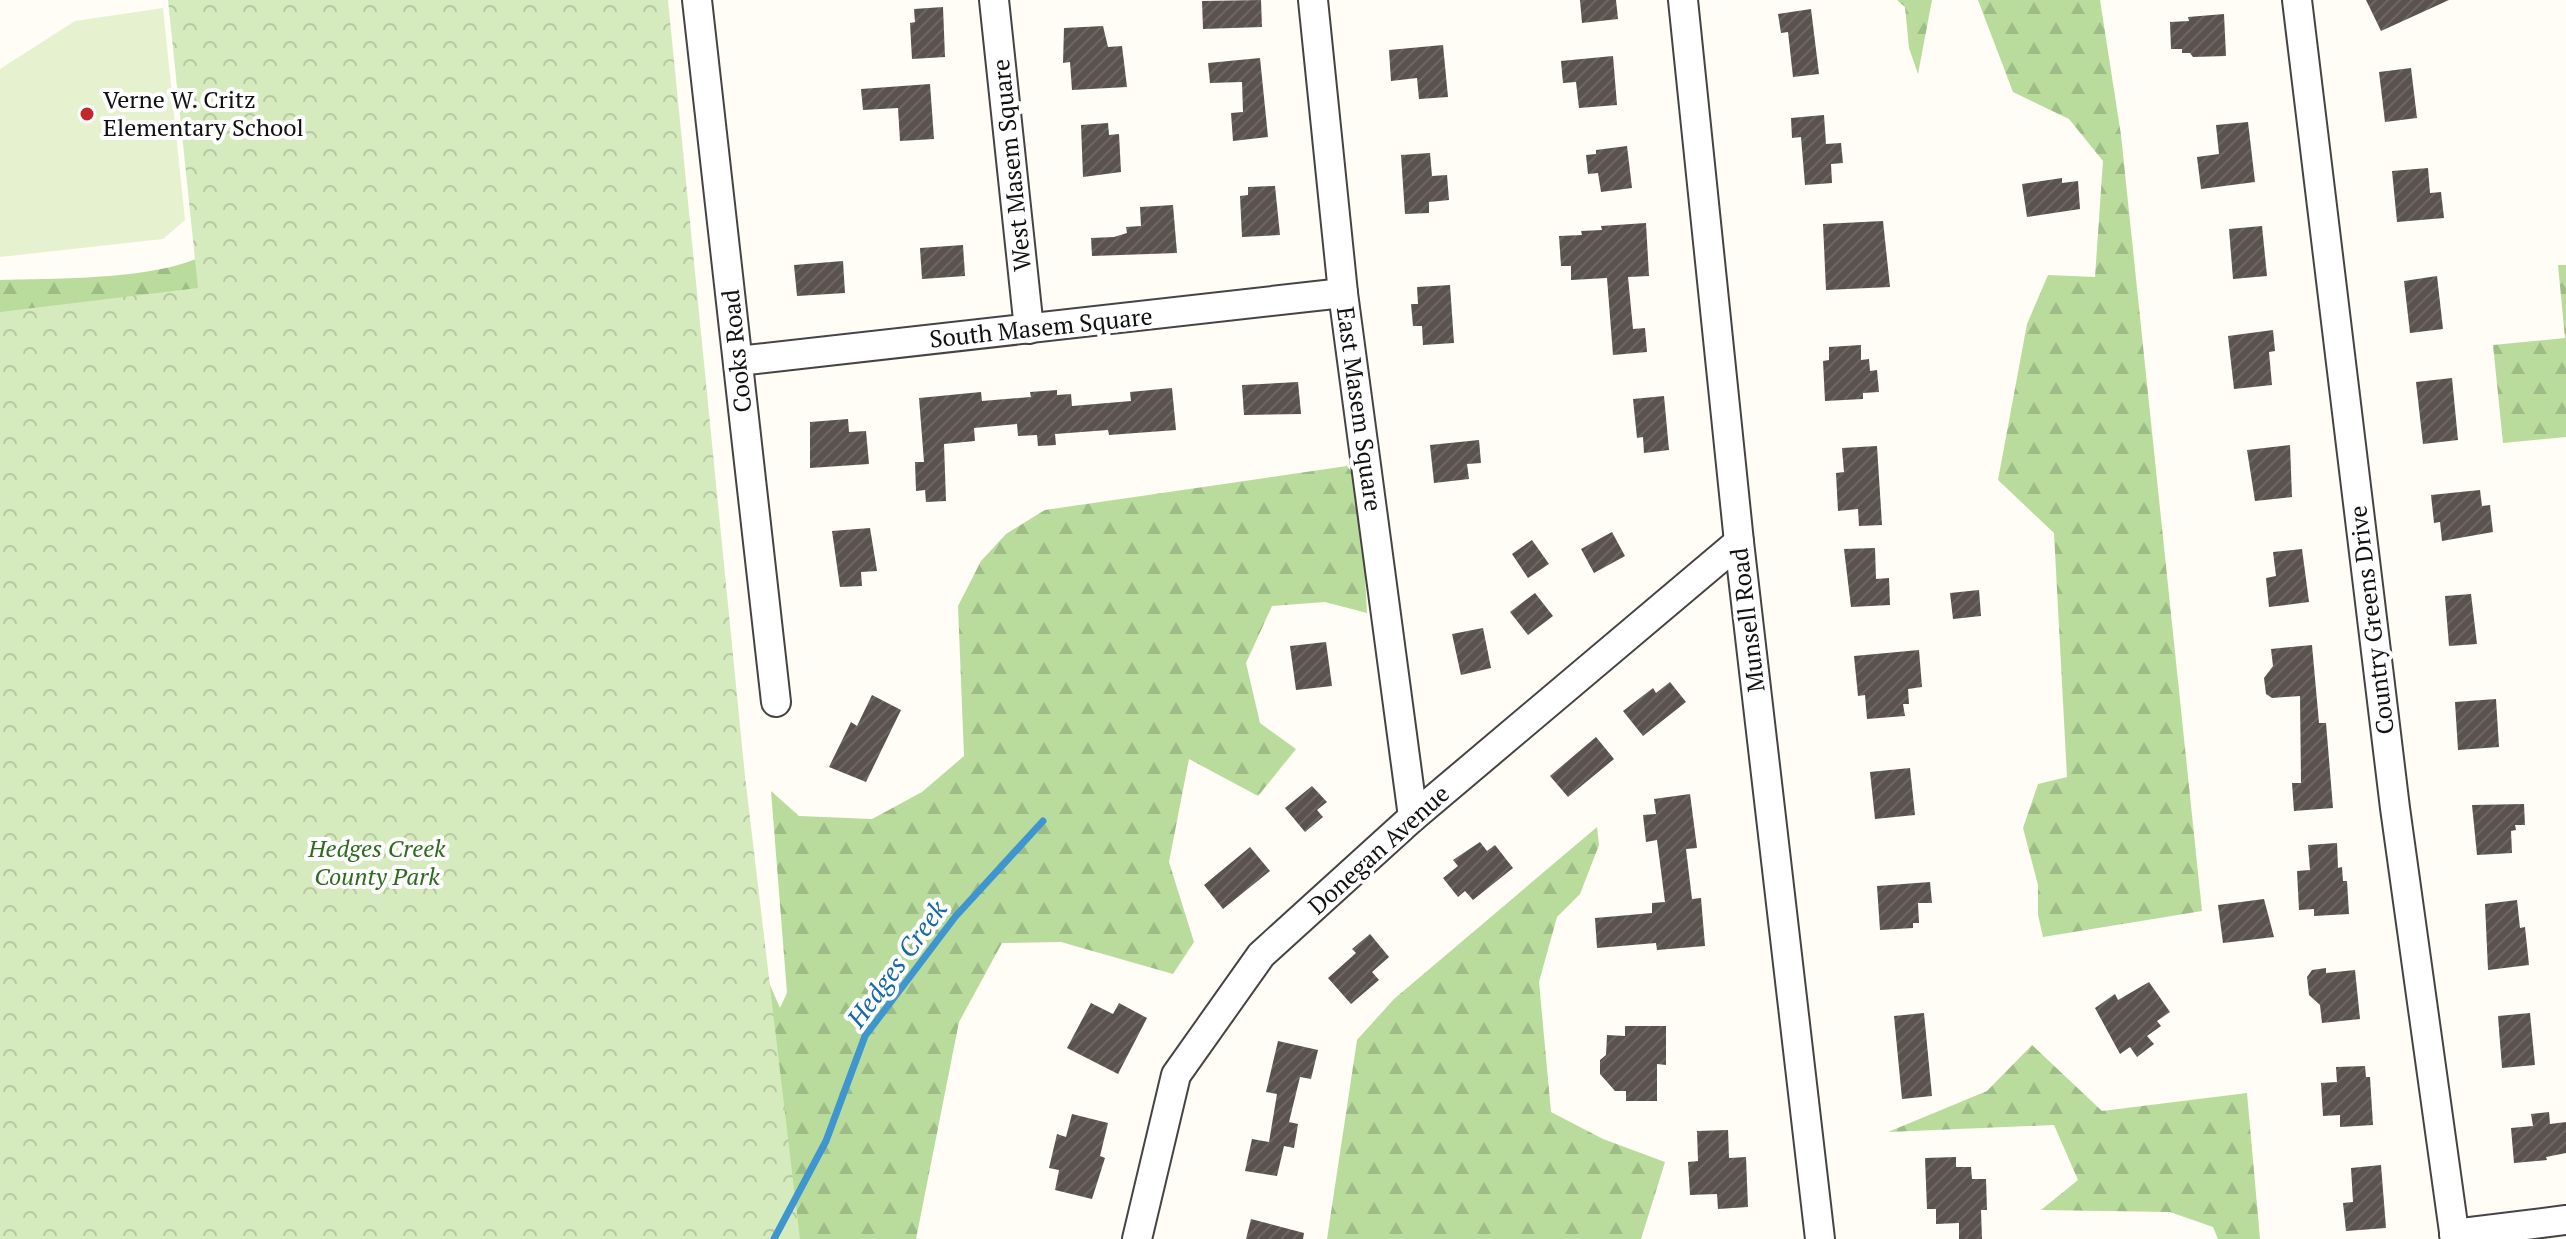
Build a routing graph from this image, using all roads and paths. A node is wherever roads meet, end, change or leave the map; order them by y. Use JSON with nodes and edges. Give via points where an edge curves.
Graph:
{"nodes":[{"id":1,"x":697,"y":0,"type":"edge"},
{"id":2,"x":994,"y":0,"type":"edge"},
{"id":3,"x":1313,"y":0,"type":"edge"},
{"id":4,"x":1683,"y":0,"type":"edge"},
{"id":5,"x":2297,"y":0,"type":"edge"},
{"id":6,"x":1343,"y":293,"type":"junction"},
{"id":7,"x":1029,"y":329,"type":"junction"},
{"id":8,"x":738,"y":361,"type":"junction"},
{"id":9,"x":1739,"y":542,"type":"junction"},
{"id":10,"x":776,"y":702,"type":"dead end"},
{"id":11,"x":1413,"y":817,"type":"junction"},
{"id":12,"x":2566,"y":1220,"type":"edge"},
{"id":13,"x":2454,"y":1236,"type":"edge"},
{"id":14,"x":1137,"y":1239,"type":"edge"},
{"id":15,"x":1820,"y":1239,"type":"edge"}],
"edges":[{"from":1,"to":8,"type":"street","name":"Cooks Road"},
{"from":2,"to":7,"type":"street","name":"West Masem Square"},
{"from":3,"to":6,"type":"street","name":"East Masem Square"},
{"from":4,"to":9,"type":"street","name":"Munsell Road"},
{"from":5,"to":13,"type":"street","name":"Country Greens Drive","via":[[2395,808]]},
{"from":6,"to":7,"type":"street","name":"South Masem Square"},
{"from":6,"to":11,"type":"street","name":"East Masem Square"},
{"from":7,"to":8,"type":"street","name":"South Masem Square"},
{"from":8,"to":10,"type":"street","name":"Cooks Road"},
{"from":9,"to":11,"type":"street","name":"Donegan Avenue"},
{"from":9,"to":15,"type":"street","name":"Munsell Road"},
{"from":11,"to":14,"type":"street","name":"Donegan Avenue","via":[[1261,955],[1176,1075]]},
{"from":12,"to":13,"type":"street"}]}
